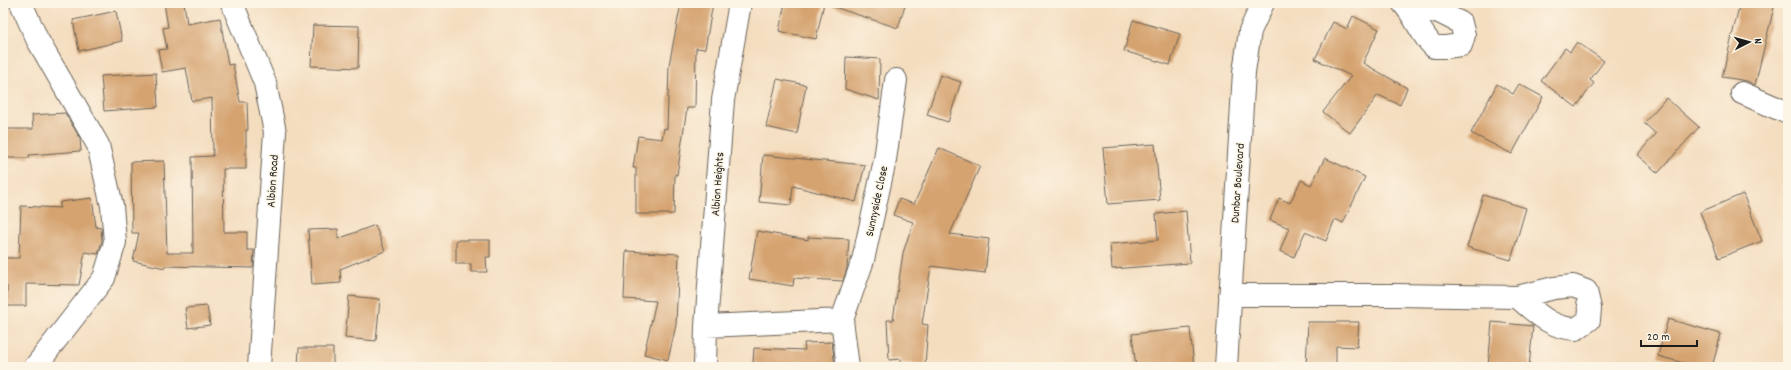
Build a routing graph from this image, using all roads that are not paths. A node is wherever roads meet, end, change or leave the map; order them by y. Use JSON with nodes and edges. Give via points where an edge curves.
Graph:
{"nodes":[{"id":1,"x":21,"y":3,"type":"edge"},
{"id":2,"x":232,"y":3,"type":"edge"},
{"id":3,"x":740,"y":3,"type":"edge"},
{"id":4,"x":1263,"y":3,"type":"edge"},
{"id":5,"x":896,"y":80,"type":"dead end"},
{"id":6,"x":1742,"y":94,"type":"dead end"},
{"id":7,"x":1788,"y":113,"type":"edge"},
{"id":8,"x":1230,"y":295,"type":"junction"},
{"id":9,"x":1517,"y":297,"type":"dead end"},
{"id":10,"x":842,"y":320,"type":"junction"},
{"id":11,"x":706,"y":326,"type":"junction"},
{"id":12,"x":35,"y":367,"type":"edge"},
{"id":13,"x":259,"y":367,"type":"edge"},
{"id":14,"x":705,"y":367,"type":"edge"},
{"id":15,"x":848,"y":367,"type":"edge"},
{"id":16,"x":1226,"y":367,"type":"edge"}],
"edges":[{"from":1,"to":12,"type":"street","via":[[37,39],[98,144],[112,206],[115,242],[104,278]]},
{"from":2,"to":13,"type":"street","name":"Albion Road","via":[[265,83],[275,132]]},
{"from":3,"to":11,"type":"street","name":"Albion Heights","via":[[723,100]]},
{"from":4,"to":8,"type":"street","name":"Dunbar Boulevard","via":[[1250,31],[1244,72]]},
{"from":5,"to":10,"type":"street","name":"Sunnyside Close","via":[[885,160],[864,260]]},
{"from":6,"to":7,"type":"street"},
{"from":8,"to":9,"type":"street"},
{"from":8,"to":16,"type":"street","name":"Dunbar Boulevard"},
{"from":10,"to":11,"type":"street"},
{"from":10,"to":15,"type":"street","name":"Sunnyside Close"},
{"from":11,"to":14,"type":"street","name":"Albion Heights"}]}
